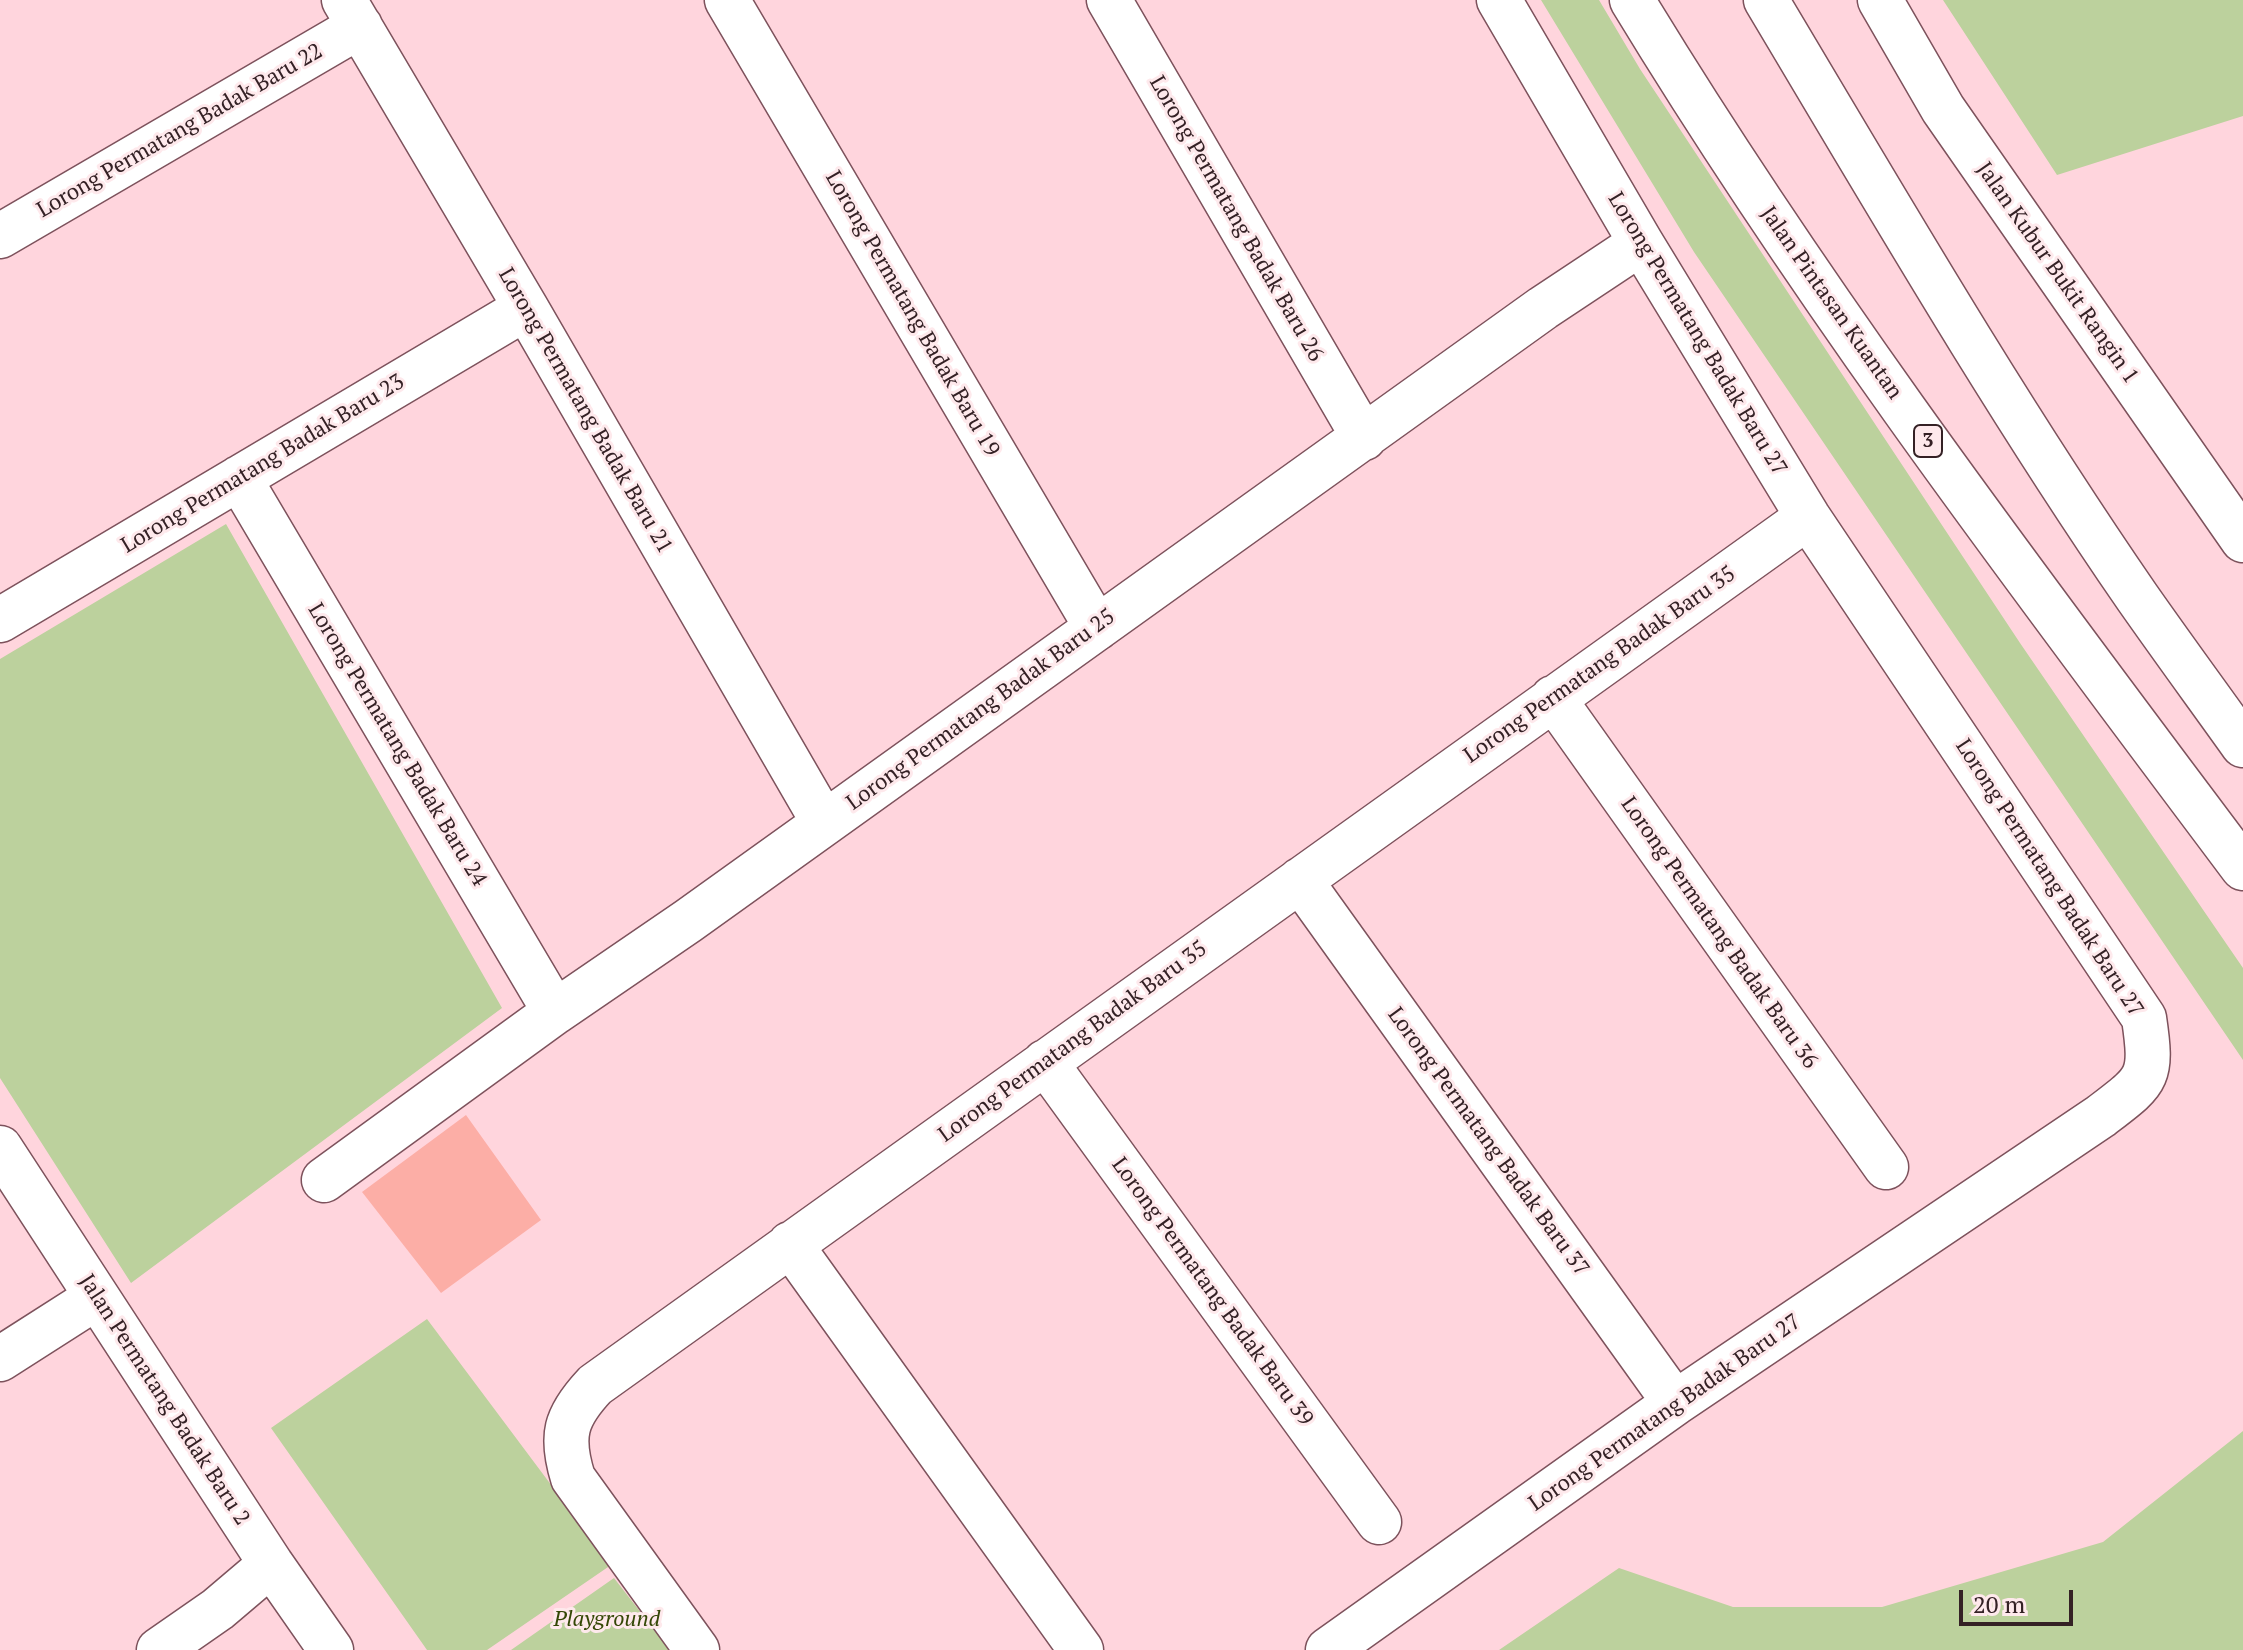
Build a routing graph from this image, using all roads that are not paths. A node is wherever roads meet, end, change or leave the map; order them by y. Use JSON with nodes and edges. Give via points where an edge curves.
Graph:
{"nodes":[{"id":1,"x":727,"y":0,"type":"edge"},
{"id":2,"x":1109,"y":0,"type":"edge"},
{"id":3,"x":1499,"y":0,"type":"edge"},
{"id":4,"x":1632,"y":0,"type":"edge"},
{"id":5,"x":1766,"y":0,"type":"edge"},
{"id":6,"x":1880,"y":0,"type":"edge"},
{"id":7,"x":352,"y":13,"type":"edge"},
{"id":8,"x":0,"y":236,"type":"edge"},
{"id":9,"x":1641,"y":243,"type":"junction"},
{"id":10,"x":526,"y":308,"type":"junction"},
{"id":11,"x":1364,"y":438,"type":"junction"},
{"id":12,"x":239,"y":478,"type":"junction"},
{"id":13,"x":1808,"y":517,"type":"junction"},
{"id":14,"x":2243,"y":540,"type":"edge"},
{"id":15,"x":0,"y":620,"type":"edge"},
{"id":16,"x":1097,"y":628,"type":"junction"},
{"id":17,"x":1553,"y":698,"type":"junction"},
{"id":18,"x":2243,"y":745,"type":"edge"},
{"id":19,"x":824,"y":823,"type":"junction"},
{"id":20,"x":2243,"y":868,"type":"edge"},
{"id":21,"x":1300,"y":880,"type":"junction"},
{"id":22,"x":555,"y":1012,"type":"junction"},
{"id":23,"x":1045,"y":1062,"type":"junction"},
{"id":24,"x":0,"y":1148,"type":"edge"},
{"id":25,"x":1886,"y":1167,"type":"dead end"},
{"id":26,"x":324,"y":1180,"type":"dead end"},
{"id":27,"x":790,"y":1244,"type":"junction"},
{"id":28,"x":97,"y":1297,"type":"junction"},
{"id":29,"x":0,"y":1359,"type":"edge"},
{"id":30,"x":1675,"y":1403,"type":"junction"},
{"id":31,"x":1379,"y":1522,"type":"dead end"},
{"id":32,"x":271,"y":1564,"type":"junction"},
{"id":33,"x":159,"y":1650,"type":"edge"},
{"id":34,"x":331,"y":1650,"type":"edge"},
{"id":35,"x":697,"y":1650,"type":"edge"},
{"id":36,"x":1081,"y":1650,"type":"edge"},
{"id":37,"x":1328,"y":1650,"type":"edge"}],
"edges":[{"from":1,"to":16,"type":"main road","name":"Lorong Permatang Badak Baru 19"},
{"from":2,"to":11,"type":"main road","name":"Lorong Permatang Badak Baru 26"},
{"from":3,"to":9,"type":"main road","name":"Lorong Permatang Badak Baru 27"},
{"from":4,"to":20,"type":"main road","name":"Jalan Pintasan Kuantan","number":"3","via":[[1854,340]]},
{"from":5,"to":18,"type":"main road","via":[[2041,451]]},
{"from":6,"to":14,"type":"main road","name":"Jalan Kubur Bukit Rangin 1","via":[[1951,121]]},
{"from":7,"to":8,"type":"main road","name":"Lorong Permatang Badak Baru 22"},
{"from":7,"to":10,"type":"main road","name":"Lorong Permatang Badak Baru 21"},
{"from":9,"to":11,"type":"main road","name":"Lorong Permatang Badak Baru 25"},
{"from":9,"to":13,"type":"main road","name":"Lorong Permatang Badak Baru 27"},
{"from":10,"to":12,"type":"main road","name":"Lorong Permatang Badak Baru 23"},
{"from":10,"to":19,"type":"main road","name":"Lorong Permatang Badak Baru 21"},
{"from":11,"to":16,"type":"main road","name":"Lorong Permatang Badak Baru 25"},
{"from":12,"to":15,"type":"main road","name":"Lorong Permatang Badak Baru 23"},
{"from":12,"to":22,"type":"main road","name":"Lorong Permatang Badak Baru 24"},
{"from":13,"to":17,"type":"main road","name":"Lorong Permatang Badak Baru 35"},
{"from":13,"to":30,"type":"main road","name":"Lorong Permatang Badak Baru 27","via":[[2144,1018],[2149,1056],[2140,1086],[2101,1116]]},
{"from":16,"to":19,"type":"main road","name":"Lorong Permatang Badak Baru 25"},
{"from":17,"to":21,"type":"main road","name":"Lorong Permatang Badak Baru 35"},
{"from":17,"to":25,"type":"main road","name":"Lorong Permatang Badak Baru 36"},
{"from":19,"to":22,"type":"main road","name":"Lorong Permatang Badak Baru 25"},
{"from":21,"to":23,"type":"main road","name":"Lorong Permatang Badak Baru 35"},
{"from":21,"to":30,"type":"main road","name":"Lorong Permatang Badak Baru 37"},
{"from":22,"to":26,"type":"main road","name":"Lorong Permatang Badak Baru 25"},
{"from":23,"to":27,"type":"main road","name":"Lorong Permatang Badak Baru 35"},
{"from":23,"to":31,"type":"main road","name":"Lorong Permatang Badak Baru 39"},
{"from":24,"to":28,"type":"main road","name":"Jalan Permatang Badak Baru 2"},
{"from":27,"to":35,"type":"main road","name":"Lorong Permatang Badak Baru 35","via":[[595,1385],[577,1404],[566,1430],[573,1478]]},
{"from":27,"to":36,"type":"main road"},
{"from":28,"to":29,"type":"main road"},
{"from":28,"to":32,"type":"main road","name":"Jalan Permatang Badak Baru 2"},
{"from":30,"to":37,"type":"main road","name":"Lorong Permatang Badak Baru 27"},
{"from":32,"to":33,"type":"main road"},
{"from":32,"to":34,"type":"main road","name":"Jalan Permatang Badak Baru 2"}]}
